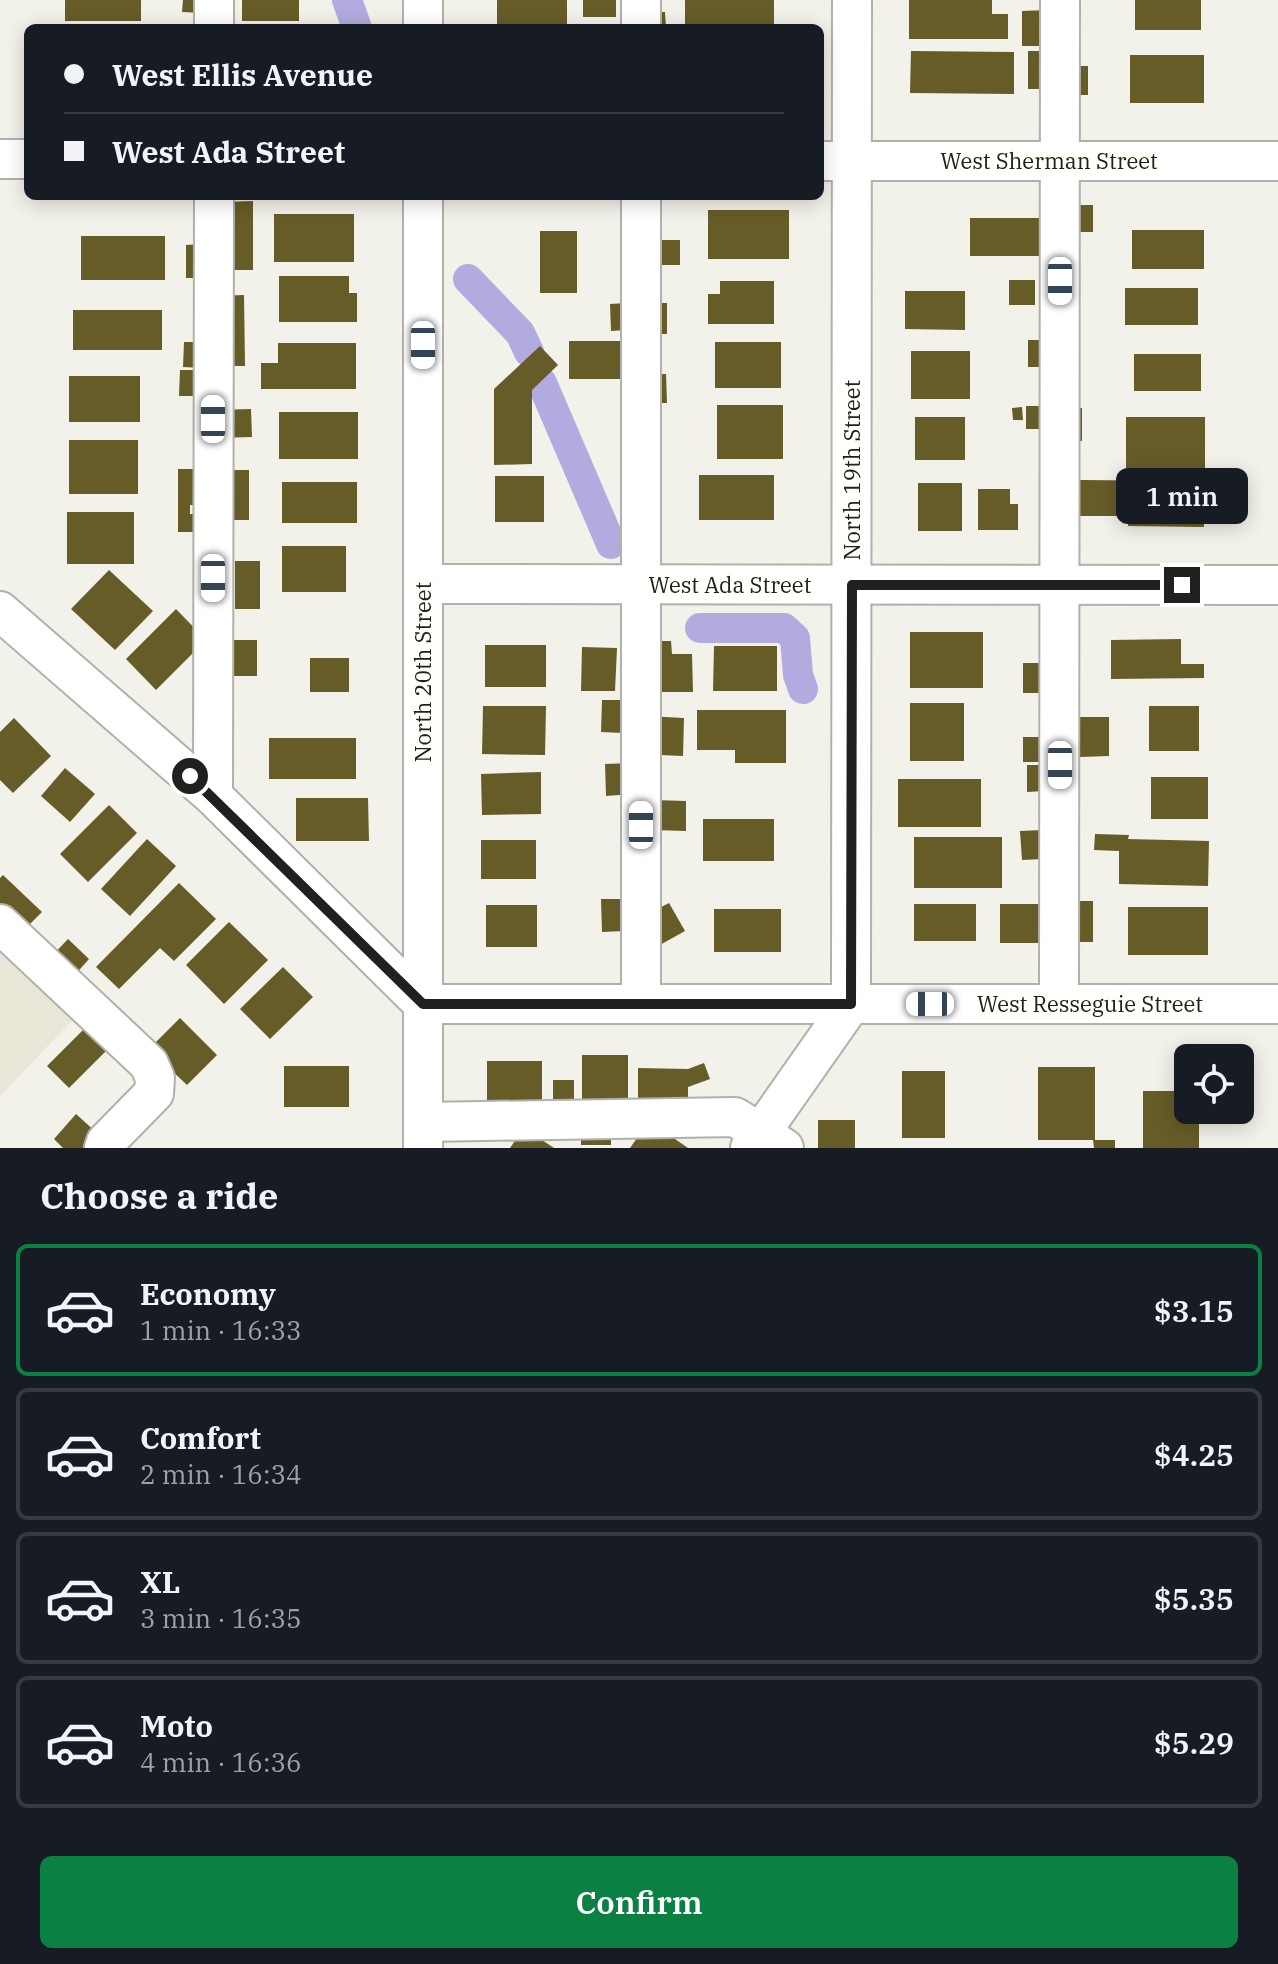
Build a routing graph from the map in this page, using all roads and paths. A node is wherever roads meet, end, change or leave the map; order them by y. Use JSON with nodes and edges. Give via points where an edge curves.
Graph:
{"nodes":[{"id":1,"x":214,"y":0,"type":"edge"},
{"id":2,"x":423,"y":0,"type":"edge"},
{"id":3,"x":641,"y":0,"type":"edge"},
{"id":4,"x":852,"y":0,"type":"edge"},
{"id":5,"x":1060,"y":0,"type":"edge"},
{"id":6,"x":214,"y":24,"type":"edge"},
{"id":7,"x":423,"y":24,"type":"edge"},
{"id":8,"x":641,"y":24,"type":"edge"},
{"id":9,"x":0,"y":159,"type":"edge"},
{"id":10,"x":24,"y":159,"type":"edge"},
{"id":11,"x":836,"y":161,"type":"edge"},
{"id":12,"x":1060,"y":161,"type":"junction"},
{"id":13,"x":1278,"y":161,"type":"edge"},
{"id":14,"x":214,"y":200,"type":"edge"},
{"id":15,"x":423,"y":200,"type":"edge"},
{"id":16,"x":641,"y":200,"type":"edge"},
{"id":17,"x":423,"y":584,"type":"junction"},
{"id":18,"x":641,"y":584,"type":"junction"},
{"id":19,"x":852,"y":585,"type":"junction"},
{"id":20,"x":1060,"y":585,"type":"junction"},
{"id":21,"x":1278,"y":585,"type":"edge"},
{"id":22,"x":4,"y":623,"type":"edge"},
{"id":23,"x":213,"y":796,"type":"junction"},
{"id":24,"x":0,"y":924,"type":"edge"},
{"id":25,"x":423,"y":1004,"type":"junction"},
{"id":26,"x":641,"y":1004,"type":"junction"},
{"id":27,"x":851,"y":1004,"type":"junction"},
{"id":28,"x":1059,"y":1004,"type":"junction"},
{"id":29,"x":1278,"y":1004,"type":"edge"},
{"id":30,"x":423,"y":1135,"type":"edge"},
{"id":31,"x":765,"y":1143,"type":"edge"},
{"id":32,"x":104,"y":1148,"type":"edge"}],
"edges":[{"from":1,"to":6,"type":"street"},
{"from":2,"to":7,"type":"street"},
{"from":3,"to":8,"type":"street"},
{"from":4,"to":11,"type":"street","name":"North 19th Street"},
{"from":5,"to":12,"type":"street"},
{"from":9,"to":10,"type":"street"},
{"from":11,"to":12,"type":"street","name":"West Sherman Street"},
{"from":11,"to":19,"type":"street","name":"North 19th Street"},
{"from":12,"to":13,"type":"street","name":"West Sherman Street"},
{"from":12,"to":20,"type":"street"},
{"from":14,"to":23,"type":"street"},
{"from":15,"to":17,"type":"street","name":"North 20th Street"},
{"from":16,"to":18,"type":"street"},
{"from":17,"to":18,"type":"street","name":"West Ada Street"},
{"from":17,"to":25,"type":"street","name":"North 20th Street"},
{"from":18,"to":19,"type":"street","name":"West Ada Street"},
{"from":18,"to":26,"type":"street"},
{"from":19,"to":20,"type":"street","name":"West Ada Street"},
{"from":19,"to":27,"type":"street","name":"North 19th Street"},
{"from":20,"to":21,"type":"street","name":"West Ada Street"},
{"from":20,"to":28,"type":"street"},
{"from":22,"to":23,"type":"street"},
{"from":23,"to":25,"type":"street"},
{"from":24,"to":32,"type":"street","via":[[149,1064],[154,1093]]},
{"from":25,"to":26,"type":"street","name":"West Resseguie Street"},
{"from":25,"to":30,"type":"street","name":"North 20th Street"},
{"from":26,"to":27,"type":"street","name":"West Resseguie Street"},
{"from":27,"to":28,"type":"street","name":"West Resseguie Street"},
{"from":27,"to":31,"type":"street"},
{"from":28,"to":29,"type":"street","name":"West Resseguie Street"},
{"from":30,"to":31,"type":"street","via":[[735,1117]]}]}
